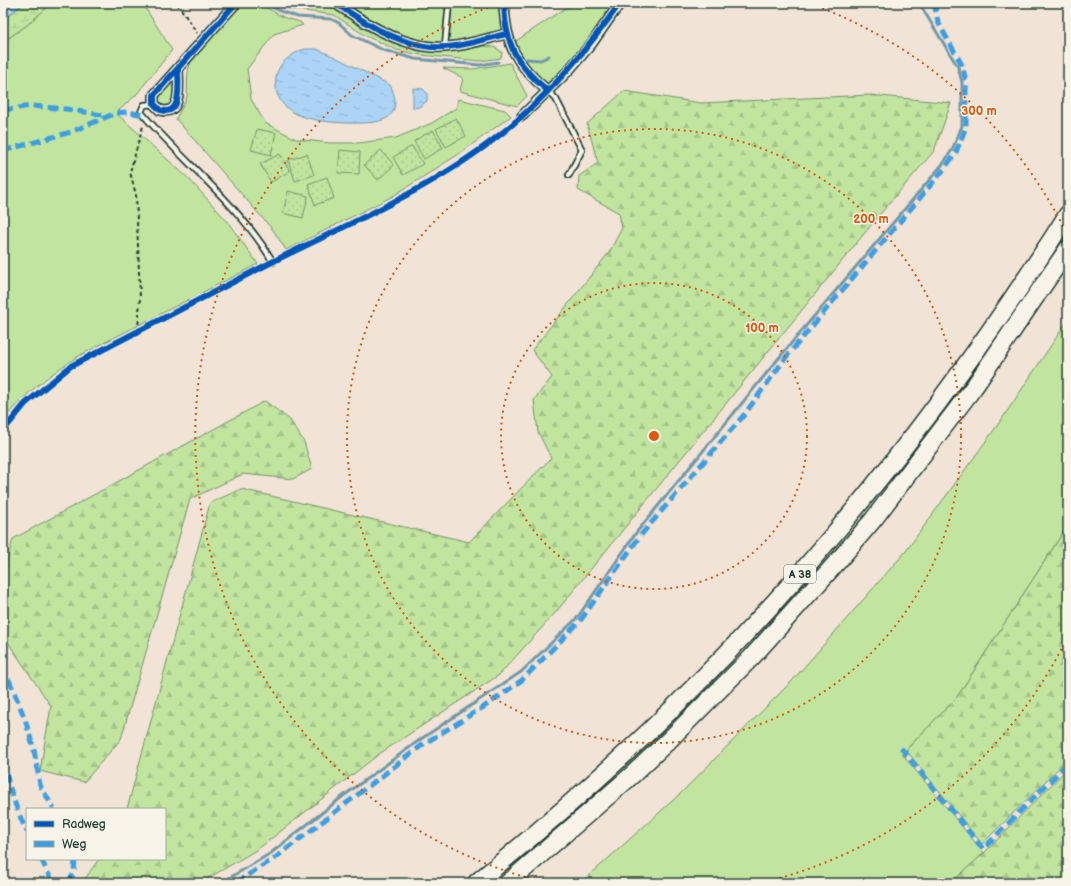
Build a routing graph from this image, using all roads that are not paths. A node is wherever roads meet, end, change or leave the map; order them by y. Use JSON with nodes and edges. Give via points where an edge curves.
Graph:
{"nodes":[{"id":1,"x":236,"y":3,"type":"edge"},
{"id":2,"x":335,"y":3,"type":"edge"},
{"id":3,"x":449,"y":3,"type":"edge"},
{"id":4,"x":504,"y":3,"type":"edge"},
{"id":5,"x":620,"y":3,"type":"edge"},
{"id":6,"x":506,"y":34,"type":"junction"},
{"id":7,"x":445,"y":46,"type":"junction"},
{"id":8,"x":178,"y":69,"type":"junction"},
{"id":9,"x":548,"y":91,"type":"junction"},
{"id":10,"x":154,"y":104,"type":"junction"},
{"id":11,"x":522,"y":116,"type":"dead end"},
{"id":12,"x":569,"y":175,"type":"dead end"},
{"id":13,"x":1068,"y":214,"type":"edge"},
{"id":14,"x":1068,"y":249,"type":"edge"},
{"id":15,"x":274,"y":262,"type":"dead end"},
{"id":16,"x":476,"y":883,"type":"edge"},
{"id":17,"x":508,"y":883,"type":"edge"}],
"edges":[{"from":1,"to":8,"type":"street"},
{"from":2,"to":7,"type":"street","via":[[363,22],[394,37],[424,46]]},
{"from":3,"to":7,"type":"lane"},
{"from":4,"to":6,"type":"street"},
{"from":5,"to":9,"type":"street","via":[[592,43]]},
{"from":6,"to":7,"type":"street"},
{"from":6,"to":9,"type":"street","via":[[523,68]]},
{"from":8,"to":10,"type":"street","via":[[154,95]]},
{"from":8,"to":10,"type":"street","via":[[178,102],[174,108],[164,111]]},
{"from":9,"to":11,"type":"street"},
{"from":9,"to":12,"type":"lane","via":[[556,99],[582,150]]},
{"from":10,"to":15,"type":"lane","via":[[144,105],[141,112],[230,205]]},
{"from":13,"to":16,"type":"highway","number":"A 38","via":[[1005,310],[905,447],[783,593],[649,731],[586,790]]},
{"from":14,"to":17,"type":"highway","number":"A 38","via":[[974,388],[873,520],[833,566],[751,658],[668,741]]}]}
